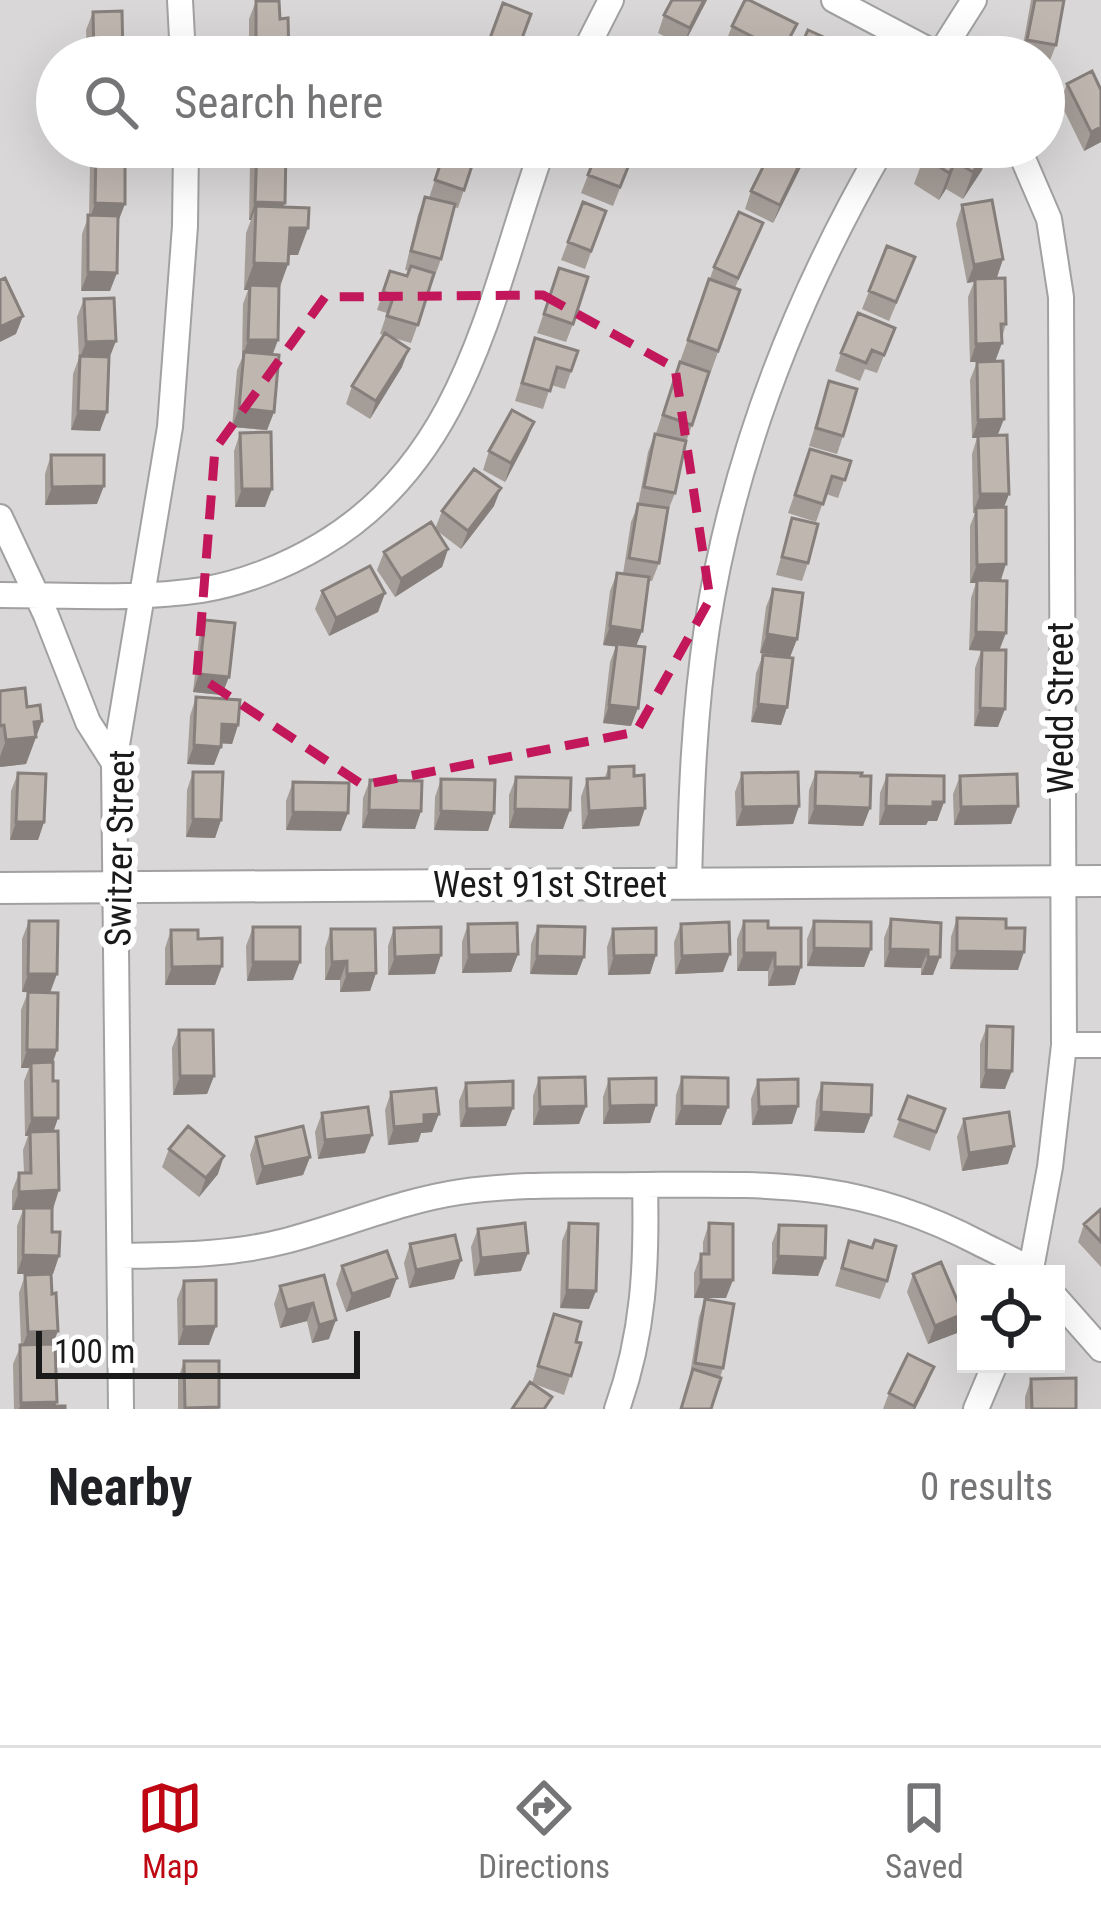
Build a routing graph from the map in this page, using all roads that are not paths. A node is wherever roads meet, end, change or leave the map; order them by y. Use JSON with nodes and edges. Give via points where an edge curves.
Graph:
{"nodes":[{"id":1,"x":180,"y":0,"type":"edge"},
{"id":2,"x":611,"y":0,"type":"edge"},
{"id":3,"x":834,"y":0,"type":"edge"},
{"id":4,"x":974,"y":0,"type":"edge"},
{"id":5,"x":182,"y":36,"type":"edge"},
{"id":6,"x":593,"y":36,"type":"edge"},
{"id":7,"x":902,"y":36,"type":"edge"},
{"id":8,"x":952,"y":36,"type":"edge"},
{"id":9,"x":184,"y":168,"type":"edge"},
{"id":10,"x":536,"y":168,"type":"edge"},
{"id":11,"x":872,"y":168,"type":"edge"},
{"id":12,"x":1027,"y":168,"type":"edge"},
{"id":13,"x":0,"y":517,"type":"edge"},
{"id":14,"x":143,"y":594,"type":"junction"},
{"id":15,"x":36,"y":595,"type":"junction"},
{"id":16,"x":0,"y":596,"type":"edge"},
{"id":17,"x":114,"y":763,"type":"junction"},
{"id":18,"x":1101,"y":881,"type":"edge"},
{"id":19,"x":1061,"y":882,"type":"junction"},
{"id":20,"x":689,"y":884,"type":"junction"},
{"id":21,"x":118,"y":887,"type":"junction"},
{"id":22,"x":0,"y":888,"type":"edge"},
{"id":23,"x":1064,"y":1045,"type":"junction"},
{"id":24,"x":1101,"y":1046,"type":"edge"},
{"id":25,"x":645,"y":1185,"type":"junction"},
{"id":26,"x":121,"y":1256,"type":"junction"},
{"id":27,"x":1017,"y":1265,"type":"edge"},
{"id":28,"x":1033,"y":1265,"type":"edge"},
{"id":29,"x":1065,"y":1308,"type":"edge"},
{"id":30,"x":1101,"y":1349,"type":"edge"},
{"id":31,"x":991,"y":1373,"type":"edge"},
{"id":32,"x":122,"y":1409,"type":"edge"},
{"id":33,"x":617,"y":1409,"type":"edge"},
{"id":34,"x":976,"y":1409,"type":"edge"}],
"edges":[{"from":1,"to":5,"type":"street"},
{"from":2,"to":6,"type":"street"},
{"from":3,"to":7,"type":"street"},
{"from":4,"to":8,"type":"street"},
{"from":9,"to":14,"type":"street","name":"Switzer Street","via":[[177,353]]},
{"from":10,"to":14,"type":"street","via":[[471,365],[418,461],[384,498],[346,530],[258,575]]},
{"from":11,"to":20,"type":"street","via":[[784,345],[725,538],[696,713]]},
{"from":12,"to":19,"type":"street","name":"Wedd Street","via":[[1049,219],[1061,297]]},
{"from":13,"to":15,"type":"street"},
{"from":14,"to":15,"type":"street"},
{"from":14,"to":17,"type":"street","name":"Switzer Street"},
{"from":15,"to":16,"type":"street"},
{"from":15,"to":17,"type":"street","via":[[88,722]]},
{"from":17,"to":21,"type":"street","name":"Switzer Street"},
{"from":18,"to":19,"type":"street","name":"West 91st Street"},
{"from":19,"to":20,"type":"street","name":"West 91st Street"},
{"from":19,"to":23,"type":"street","name":"Wedd Street"},
{"from":20,"to":21,"type":"street","name":"West 91st Street"},
{"from":21,"to":22,"type":"street","name":"West 91st Street"},
{"from":21,"to":26,"type":"street","name":"Switzer Street"},
{"from":23,"to":24,"type":"street"},
{"from":23,"to":28,"type":"street","name":"Wedd Street"},
{"from":25,"to":26,"type":"street","via":[[456,1192],[234,1251]]},
{"from":25,"to":27,"type":"street","via":[[825,1189],[889,1204]]},
{"from":25,"to":33,"type":"street","via":[[643,1315]]},
{"from":26,"to":32,"type":"street","name":"Switzer Street"},
{"from":29,"to":30,"type":"street"},
{"from":31,"to":34,"type":"street"}]}
